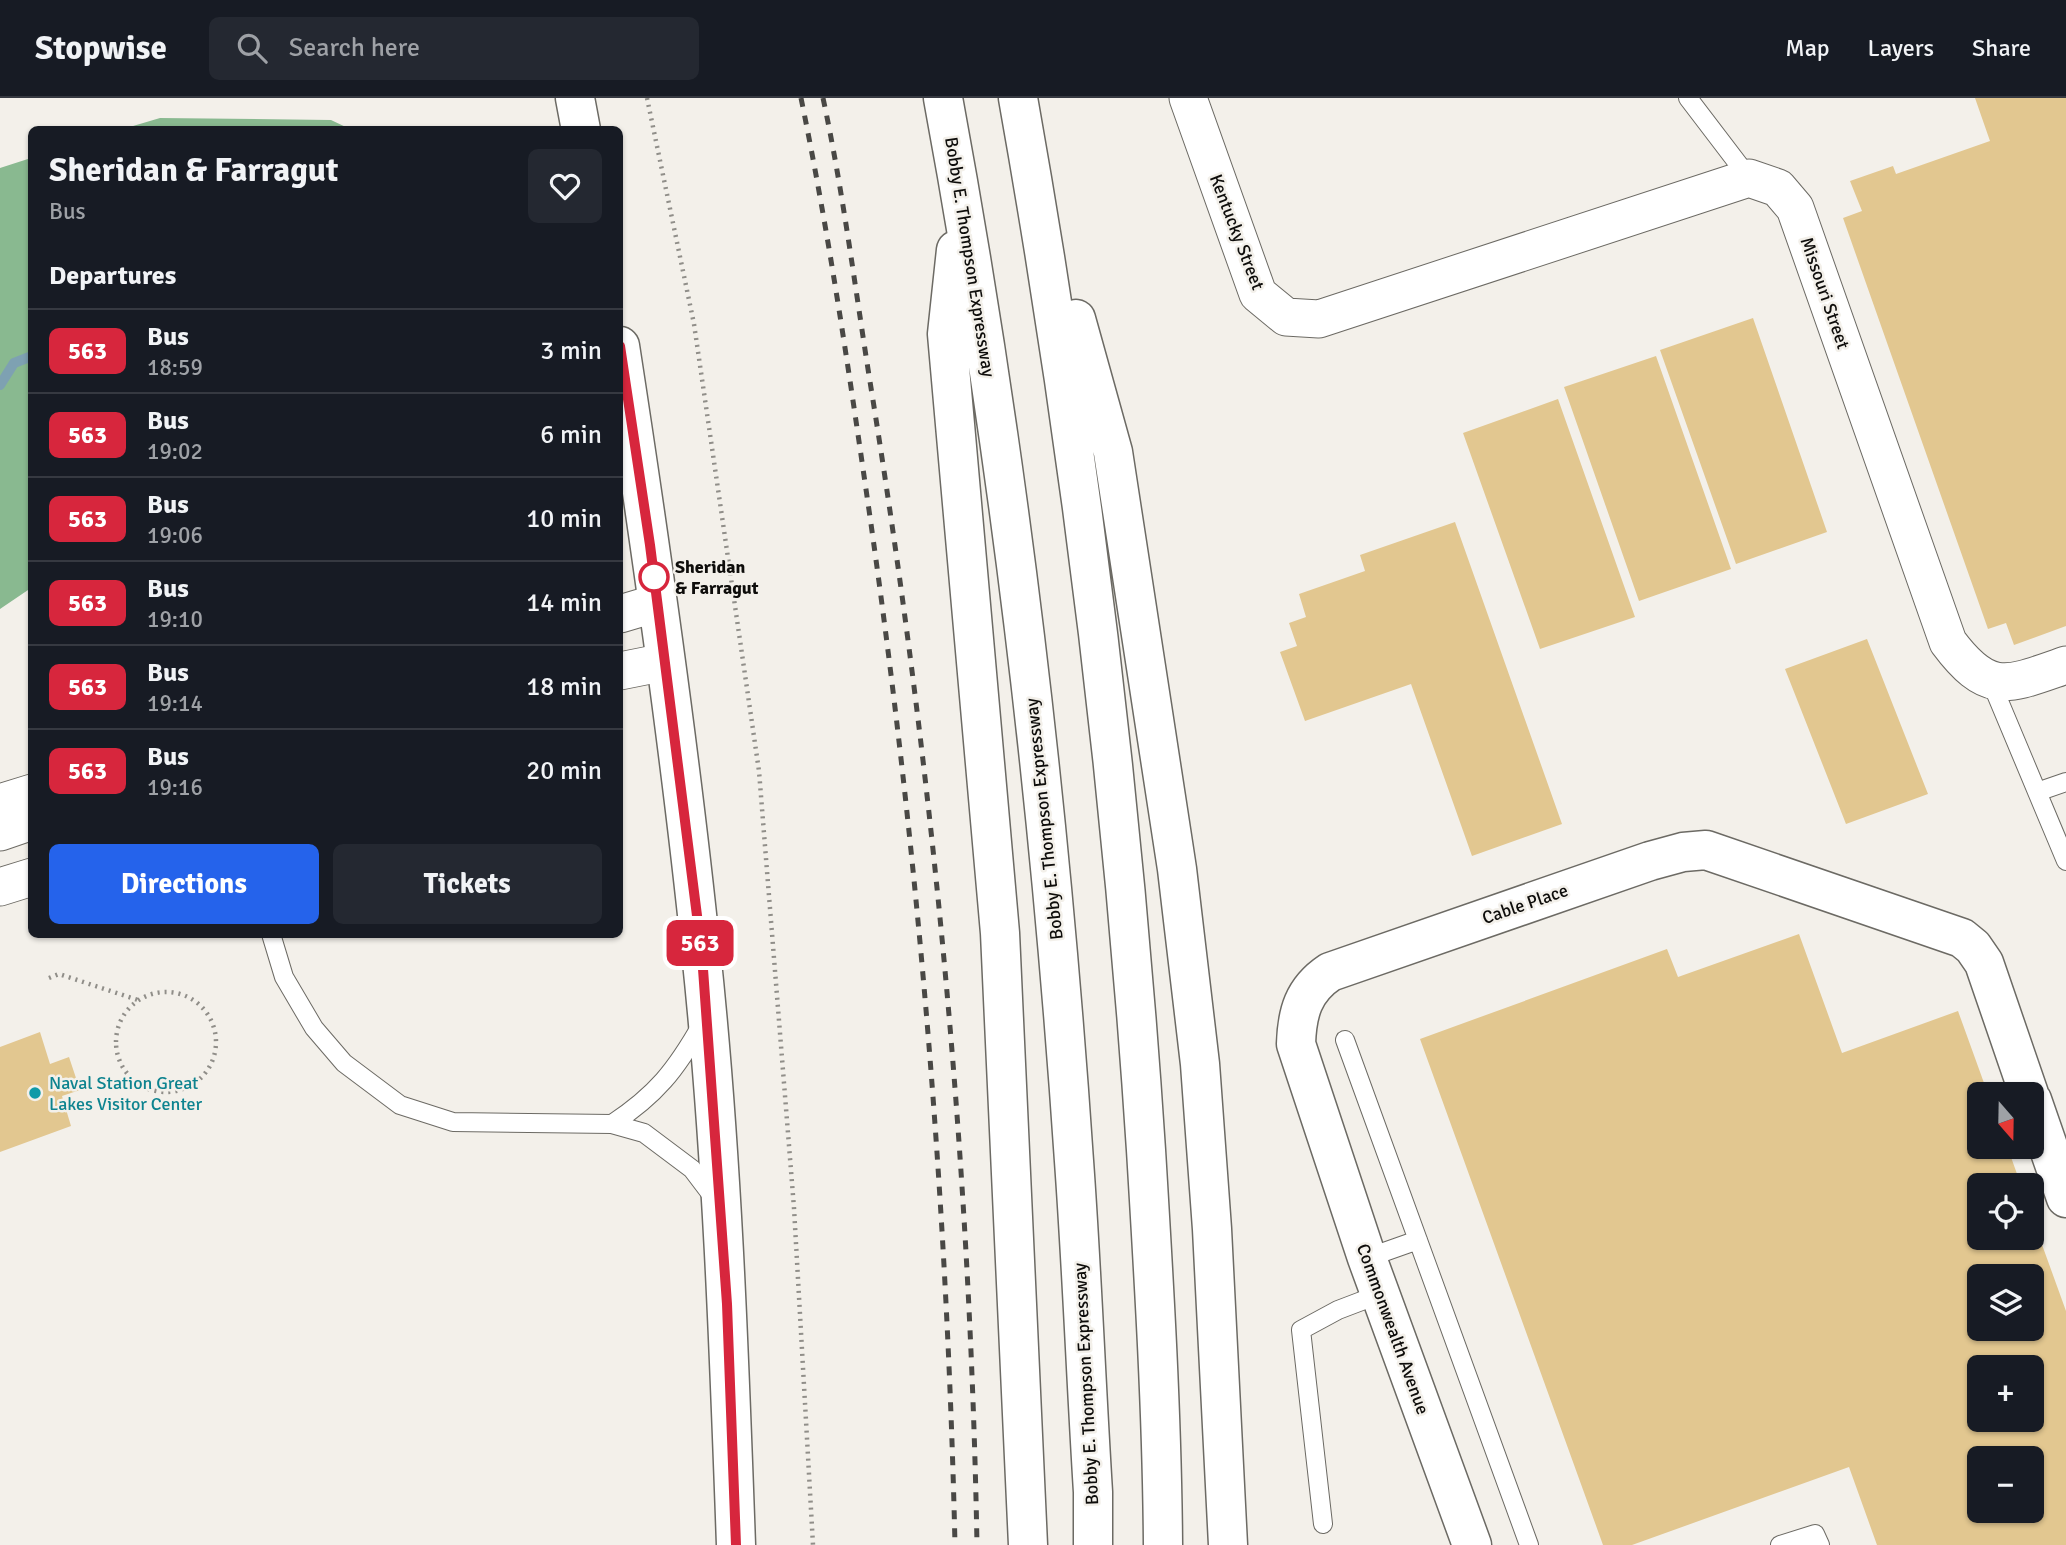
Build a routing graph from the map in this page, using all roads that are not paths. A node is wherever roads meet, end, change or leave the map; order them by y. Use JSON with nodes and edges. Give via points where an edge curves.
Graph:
{"nodes":[{"id":1,"x":575,"y":98,"type":"edge"},
{"id":2,"x":943,"y":98,"type":"edge"},
{"id":3,"x":1018,"y":98,"type":"edge"},
{"id":4,"x":1188,"y":98,"type":"edge"},
{"id":5,"x":1688,"y":98,"type":"edge"},
{"id":6,"x":580,"y":126,"type":"edge"},
{"id":7,"x":1025,"y":138,"type":"junction"},
{"id":8,"x":1749,"y":178,"type":"junction"},
{"id":9,"x":962,"y":199,"type":"junction"},
{"id":10,"x":623,"y":367,"type":"edge"},
{"id":11,"x":657,"y":603,"type":"junction"},
{"id":12,"x":623,"y":613,"type":"edge"},
{"id":13,"x":665,"y":662,"type":"junction"},
{"id":14,"x":2066,"y":665,"type":"edge"},
{"id":15,"x":623,"y":670,"type":"edge"},
{"id":16,"x":1991,"y":682,"type":"junction"},
{"id":17,"x":2066,"y":782,"type":"edge"},
{"id":18,"x":2037,"y":792,"type":"junction"},
{"id":19,"x":28,"y":794,"type":"edge"},
{"id":20,"x":0,"y":803,"type":"edge"},
{"id":21,"x":28,"y":822,"type":"edge"},
{"id":22,"x":0,"y":832,"type":"edge"},
{"id":23,"x":2066,"y":861,"type":"edge"},
{"id":24,"x":28,"y":878,"type":"edge"},
{"id":25,"x":0,"y":887,"type":"edge"},
{"id":26,"x":269,"y":938,"type":"edge"},
{"id":27,"x":706,"y":1018,"type":"junction"},
{"id":28,"x":1345,"y":1040,"type":"dead end"},
{"id":29,"x":2025,"y":1082,"type":"edge"},
{"id":30,"x":1316,"y":1112,"type":"joint"},
{"id":31,"x":612,"y":1124,"type":"junction"},
{"id":32,"x":2044,"y":1135,"type":"edge"},
{"id":33,"x":2066,"y":1198,"type":"edge"},
{"id":34,"x":720,"y":1207,"type":"junction"},
{"id":35,"x":1418,"y":1240,"type":"junction"},
{"id":36,"x":1367,"y":1258,"type":"junction"},
{"id":37,"x":1380,"y":1294,"type":"junction"},
{"id":38,"x":1323,"y":1524,"type":"dead end"},
{"id":39,"x":736,"y":1545,"type":"edge"},
{"id":40,"x":1028,"y":1545,"type":"edge"},
{"id":41,"x":1093,"y":1545,"type":"edge"},
{"id":42,"x":1163,"y":1545,"type":"edge"},
{"id":43,"x":1228,"y":1545,"type":"edge"},
{"id":44,"x":1472,"y":1545,"type":"edge"},
{"id":45,"x":1529,"y":1545,"type":"edge"},
{"id":46,"x":1780,"y":1545,"type":"edge"},
{"id":47,"x":1820,"y":1545,"type":"edge"}],
"edges":[{"from":1,"to":6,"type":"main road"},
{"from":2,"to":9,"type":"main road","name":"Bobby E. Thompson Expressway"},
{"from":3,"to":7,"type":"main road"},
{"from":4,"to":8,"type":"street","name":"Kentucky Street","via":[[1258,294],[1286,317],[1319,319]]},
{"from":5,"to":8,"type":"lane"},
{"from":7,"to":42,"type":"main road","via":[[1067,400],[1116,783],[1136,1005],[1156,1322]]},
{"from":7,"to":43,"type":"main road","via":[[1113,452],[1177,869],[1202,1092]]},
{"from":8,"to":16,"type":"street","name":"Missouri Street","via":[[1778,188],[1795,208],[1948,642],[1966,667]]},
{"from":9,"to":40,"type":"main road","via":[[947,334],[1000,933]]},
{"from":9,"to":41,"type":"main road","name":"Bobby E. Thompson Expressway","via":[[1005,477],[1052,889],[1074,1162]]},
{"from":10,"to":11,"type":"main road"},
{"from":11,"to":12,"type":"street"},
{"from":11,"to":13,"type":"main road"},
{"from":13,"to":15,"type":"street"},
{"from":13,"to":27,"type":"main road"},
{"from":14,"to":16,"type":"street","via":[[2019,681]]},
{"from":16,"to":18,"type":"lane"},
{"from":17,"to":18,"type":"lane"},
{"from":18,"to":23,"type":"lane"},
{"from":19,"to":20,"type":"street"},
{"from":21,"to":22,"type":"street"},
{"from":24,"to":25,"type":"street"},
{"from":26,"to":31,"type":"lane","via":[[300,1008],[321,1037],[362,1078],[400,1105],[453,1122]]},
{"from":27,"to":31,"type":"lane","via":[[677,1068],[639,1107]]},
{"from":27,"to":34,"type":"main road"},
{"from":28,"to":35,"type":"lane"},
{"from":29,"to":30,"type":"main road","name":"Cable Place","via":[[1984,963],[1962,938],[1706,850],[1683,852],[1330,972],[1315,982],[1297,1018],[1296,1044]]},
{"from":30,"to":36,"type":"main road","name":"Commonwealth Avenue"},
{"from":31,"to":34,"type":"lane","via":[[644,1133],[674,1153]]},
{"from":32,"to":33,"type":"main road"},
{"from":34,"to":39,"type":"main road"},
{"from":35,"to":36,"type":"lane"},
{"from":35,"to":45,"type":"lane"},
{"from":36,"to":37,"type":"main road","name":"Commonwealth Avenue"},
{"from":37,"to":38,"type":"lane","via":[[1301,1330]]},
{"from":37,"to":44,"type":"main road","name":"Commonwealth Avenue"},
{"from":46,"to":47,"type":"lane","via":[[1815,1534]]}]}
